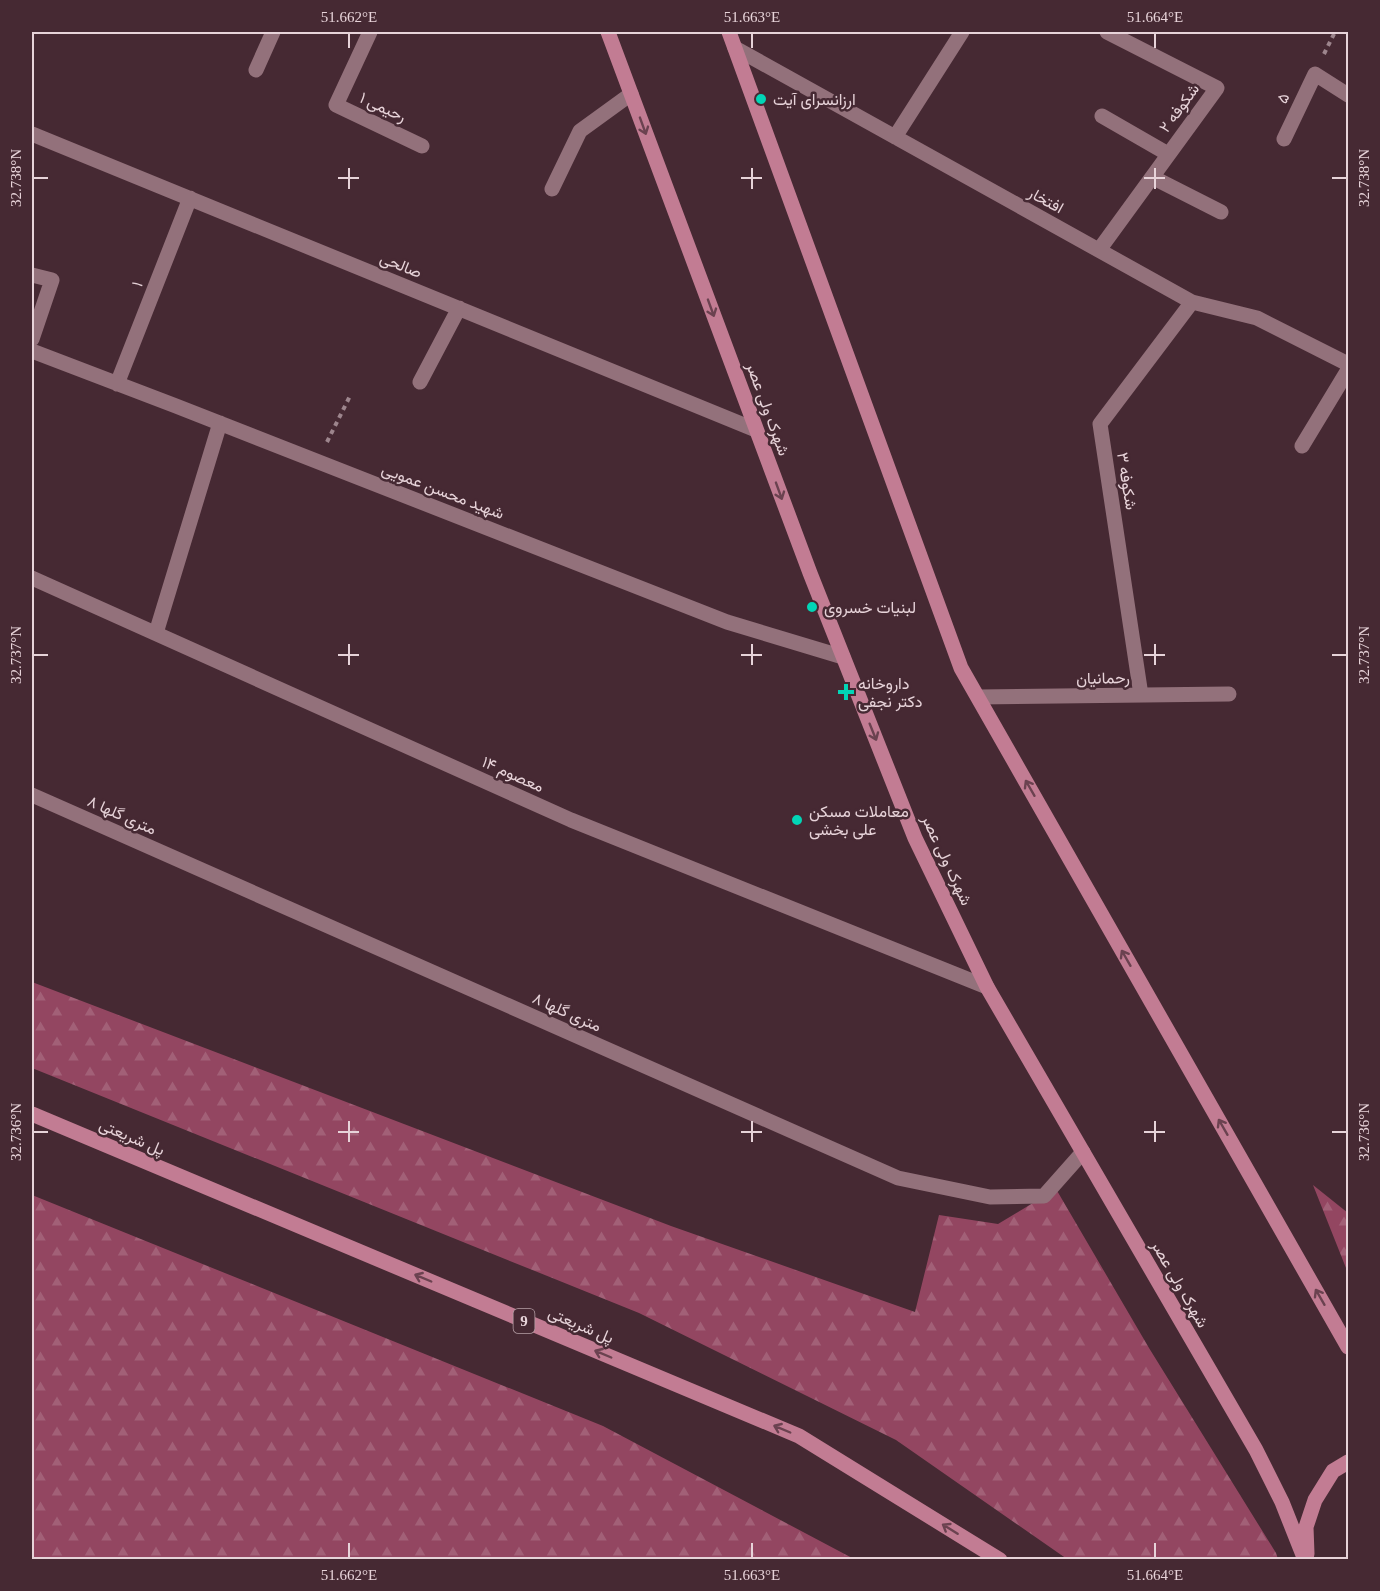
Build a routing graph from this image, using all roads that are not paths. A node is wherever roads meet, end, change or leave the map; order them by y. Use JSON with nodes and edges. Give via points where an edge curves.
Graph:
{"nodes":[{"id":1,"x":273,"y":32,"type":"edge"},
{"id":2,"x":370,"y":32,"type":"edge"},
{"id":3,"x":608,"y":32,"type":"edge"},
{"id":4,"x":729,"y":32,"type":"edge"},
{"id":5,"x":962,"y":32,"type":"edge"},
{"id":6,"x":1107,"y":32,"type":"edge"},
{"id":7,"x":735,"y":48,"type":"junction"},
{"id":8,"x":256,"y":70,"type":"dead end"},
{"id":9,"x":631,"y":94,"type":"junction"},
{"id":10,"x":1348,"y":95,"type":"edge"},
{"id":11,"x":1102,"y":116,"type":"dead end"},
{"id":12,"x":32,"y":134,"type":"edge"},
{"id":13,"x":895,"y":137,"type":"junction"},
{"id":14,"x":1284,"y":139,"type":"dead end"},
{"id":15,"x":422,"y":146,"type":"dead end"},
{"id":16,"x":1168,"y":154,"type":"junction"},
{"id":17,"x":1152,"y":177,"type":"junction"},
{"id":18,"x":552,"y":189,"type":"dead end"},
{"id":19,"x":190,"y":198,"type":"junction"},
{"id":20,"x":1221,"y":212,"type":"dead end"},
{"id":21,"x":1098,"y":250,"type":"junction"},
{"id":22,"x":32,"y":275,"type":"edge"},
{"id":23,"x":1192,"y":302,"type":"junction"},
{"id":24,"x":459,"y":308,"type":"junction"},
{"id":25,"x":32,"y":339,"type":"edge"},
{"id":26,"x":32,"y":351,"type":"edge"},
{"id":27,"x":1348,"y":364,"type":"edge"},
{"id":28,"x":1348,"y":370,"type":"edge"},
{"id":29,"x":420,"y":382,"type":"dead end"},
{"id":30,"x":117,"y":384,"type":"junction"},
{"id":31,"x":220,"y":423,"type":"junction"},
{"id":32,"x":756,"y":430,"type":"junction"},
{"id":33,"x":1302,"y":446,"type":"dead end"},
{"id":34,"x":32,"y":578,"type":"edge"},
{"id":35,"x":156,"y":633,"type":"junction"},
{"id":36,"x":843,"y":657,"type":"junction"},
{"id":37,"x":1229,"y":694,"type":"dead end"},
{"id":38,"x":1141,"y":695,"type":"junction"},
{"id":39,"x":978,"y":697,"type":"junction"},
{"id":40,"x":32,"y":795,"type":"edge"},
{"id":41,"x":987,"y":987,"type":"junction"},
{"id":42,"x":32,"y":1114,"type":"edge"},
{"id":43,"x":1083,"y":1152,"type":"junction"},
{"id":44,"x":1348,"y":1347,"type":"edge"},
{"id":45,"x":1348,"y":1462,"type":"edge"},
{"id":46,"x":1000,"y":1560,"type":"edge"},
{"id":47,"x":1306,"y":1560,"type":"edge"}],
"edges":[{"from":1,"to":8,"type":"street"},
{"from":2,"to":15,"type":"street","name":"رحیمی ۱","via":[[336,105]]},
{"from":3,"to":9,"type":"main road","name":"شهرک ولی عصر"},
{"from":4,"to":7,"type":"main road"},
{"from":5,"to":13,"type":"street"},
{"from":6,"to":16,"type":"street","name":"شکوفه ۲","via":[[1216,88]]},
{"from":7,"to":13,"type":"street","name":"افتخار"},
{"from":7,"to":39,"type":"main road","via":[[961,668]]},
{"from":9,"to":18,"type":"street","via":[[580,130]]},
{"from":9,"to":32,"type":"main road","name":"شهرک ولی عصر","one_way":true},
{"from":10,"to":14,"type":"street","name":"۵","via":[[1315,74]]},
{"from":11,"to":16,"type":"street"},
{"from":12,"to":19,"type":"street","name":"صالحی"},
{"from":13,"to":21,"type":"street","name":"افتخار"},
{"from":16,"to":17,"type":"street","name":"شکوفه ۲"},
{"from":17,"to":20,"type":"street"},
{"from":17,"to":21,"type":"street","name":"شکوفه ۲"},
{"from":19,"to":24,"type":"street","name":"صالحی"},
{"from":19,"to":30,"type":"street","name":"۱"},
{"from":21,"to":23,"type":"street","name":"افتخار"},
{"from":22,"to":25,"type":"street","via":[[52,280]]},
{"from":23,"to":27,"type":"street","name":"افتخار","via":[[1257,318]]},
{"from":23,"to":38,"type":"street","name":"شکوفه ۳","via":[[1100,424]]},
{"from":24,"to":29,"type":"street"},
{"from":24,"to":32,"type":"street","name":"صالحی"},
{"from":26,"to":30,"type":"street","name":"شهید محسن عمویی"},
{"from":28,"to":33,"type":"street"},
{"from":30,"to":31,"type":"street","name":"شهید محسن عمویی"},
{"from":31,"to":35,"type":"street"},
{"from":31,"to":36,"type":"street","name":"شهید محسن عمویی","via":[[727,621]]},
{"from":32,"to":36,"type":"main road","name":"شهرک ولی عصر","one_way":true},
{"from":34,"to":35,"type":"street","name":"۱۴ معصوم"},
{"from":35,"to":41,"type":"street","name":"۱۴ معصوم","via":[[571,820]]},
{"from":36,"to":41,"type":"main road","name":"شهرک ولی عصر","one_way":true,"via":[[915,838]]},
{"from":37,"to":38,"type":"street","name":"رحمانیان"},
{"from":38,"to":39,"type":"street","name":"رحمانیان"},
{"from":44,"to":39,"type":"main road","one_way":true},
{"from":40,"to":43,"type":"street","name":"۸ متری گلها","via":[[898,1178],[990,1197],[1044,1196]]},
{"from":41,"to":43,"type":"main road","name":"شهرک ولی عصر"},
{"from":46,"to":42,"type":"main road","name":"پل شریعتی","number":"9","one_way":true,"via":[[799,1436]]},
{"from":43,"to":47,"type":"main road","name":"شهرک ولی عصر","via":[[1256,1450]]},
{"from":45,"to":47,"type":"main road","via":[[1333,1471],[1315,1500],[1306,1527]]}]}
